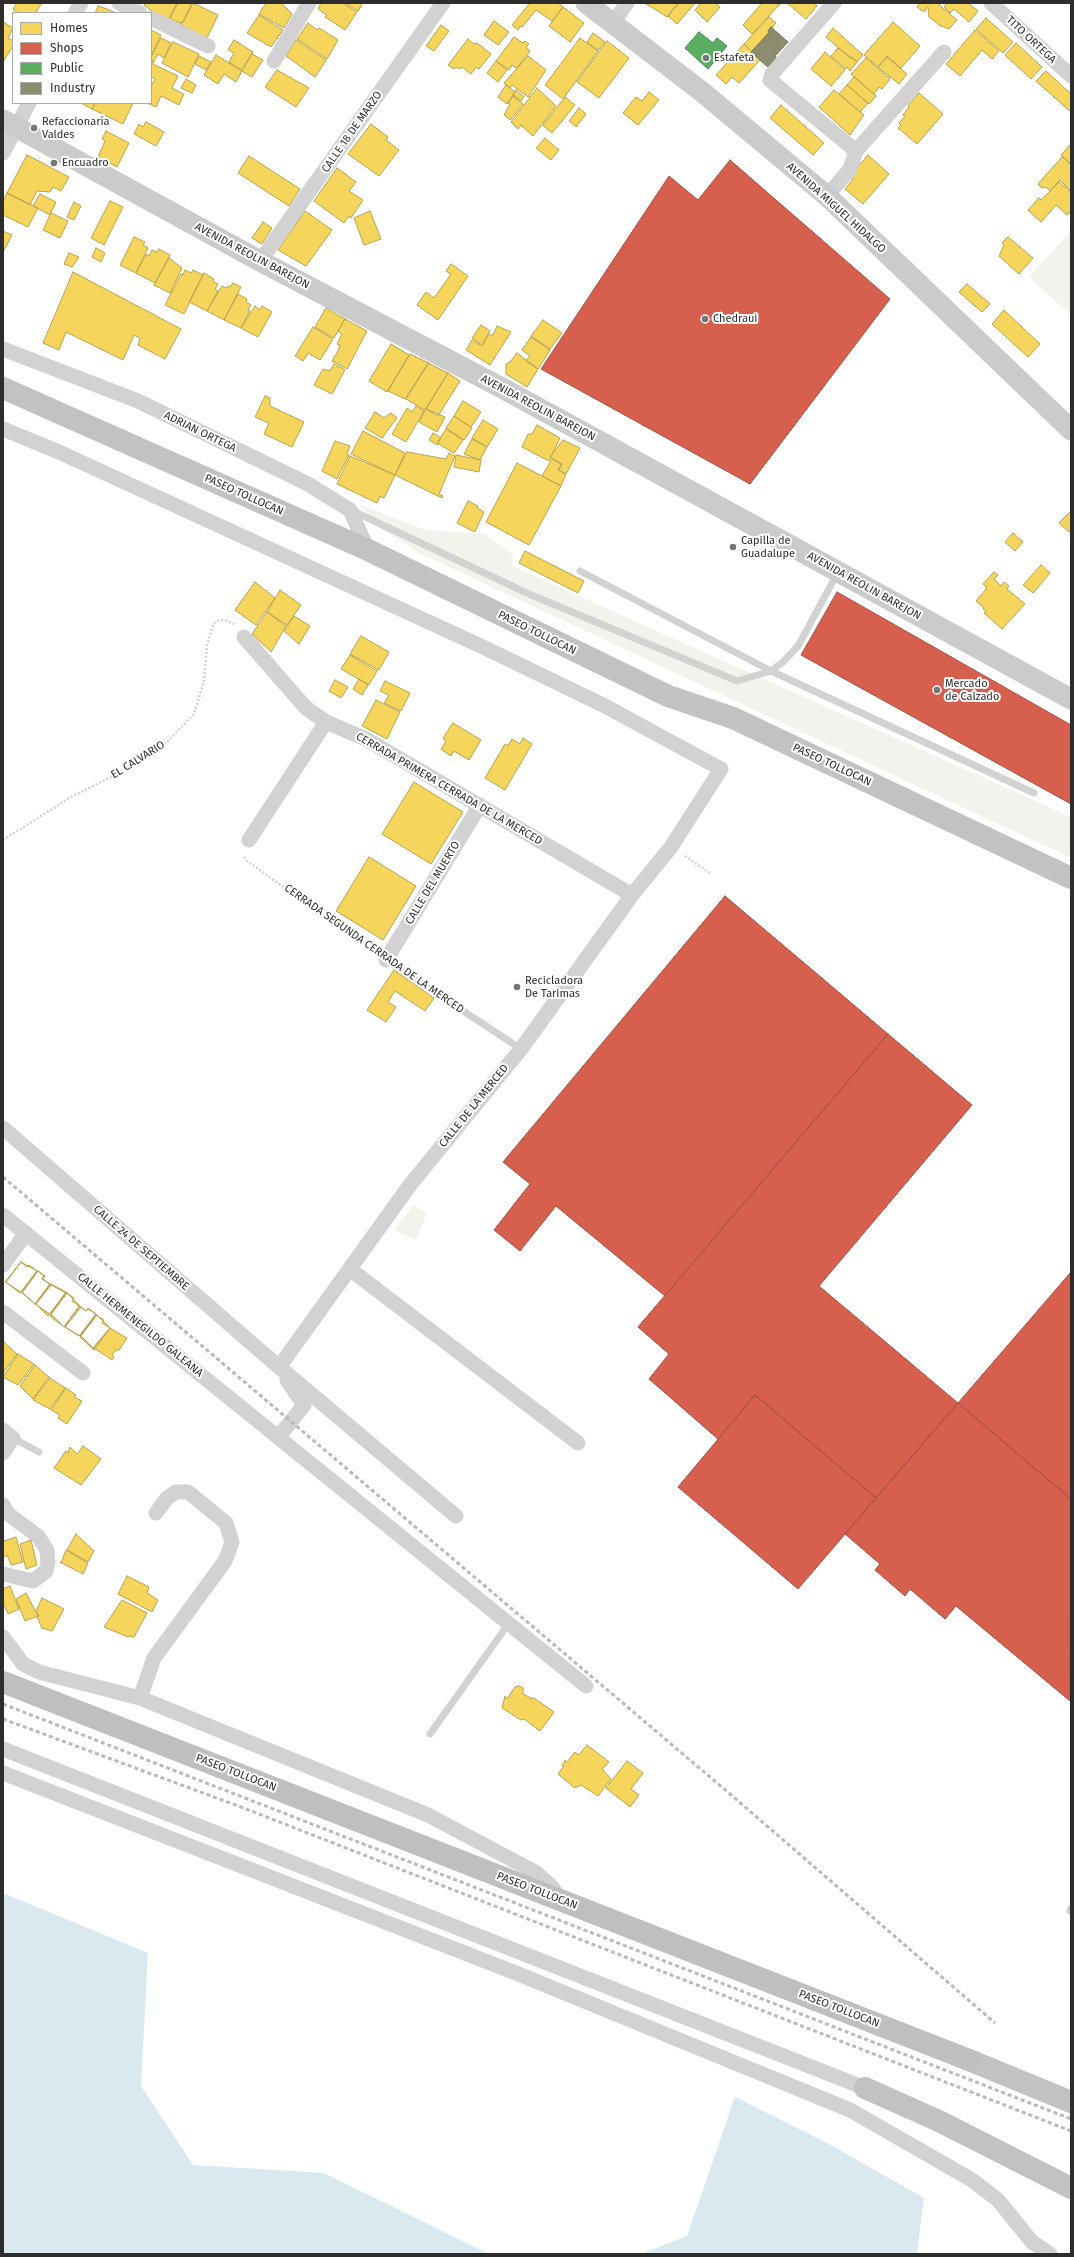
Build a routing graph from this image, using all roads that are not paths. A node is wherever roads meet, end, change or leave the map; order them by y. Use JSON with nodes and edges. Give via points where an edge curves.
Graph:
{"nodes":[{"id":1,"x":80,"y":3,"type":"edge"},
{"id":2,"x":119,"y":3,"type":"edge"},
{"id":3,"x":309,"y":3,"type":"edge"},
{"id":4,"x":444,"y":3,"type":"edge"},
{"id":5,"x":586,"y":3,"type":"edge"},
{"id":6,"x":627,"y":3,"type":"edge"},
{"id":7,"x":834,"y":3,"type":"edge"},
{"id":8,"x":994,"y":4,"type":"edge"},
{"id":9,"x":76,"y":12,"type":"edge"},
{"id":10,"x":138,"y":12,"type":"edge"},
{"id":11,"x":152,"y":18,"type":"edge"},
{"id":12,"x":613,"y":23,"type":"junction"},
{"id":13,"x":208,"y":46,"type":"dead end"},
{"id":14,"x":944,"y":52,"type":"dead end"},
{"id":15,"x":274,"y":60,"type":"dead end"},
{"id":16,"x":1071,"y":76,"type":"edge"},
{"id":17,"x":28,"y":104,"type":"edge"},
{"id":18,"x":9,"y":124,"type":"edge"},
{"id":19,"x":856,"y":151,"type":"junction"},
{"id":20,"x":3,"y":153,"type":"edge"},
{"id":21,"x":827,"y":196,"type":"junction"},
{"id":22,"x":260,"y":261,"type":"junction"},
{"id":23,"x":3,"y":349,"type":"edge"},
{"id":24,"x":3,"y":388,"type":"edge"},
{"id":25,"x":3,"y":429,"type":"edge"},
{"id":26,"x":1071,"y":430,"type":"edge"},
{"id":27,"x":350,"y":510,"type":"junction"},
{"id":28,"x":368,"y":550,"type":"junction"},
{"id":29,"x":580,"y":571,"type":"dead end"},
{"id":30,"x":838,"y":572,"type":"junction"},
{"id":31,"x":244,"y":637,"type":"road end"},
{"id":32,"x":771,"y":671,"type":"junction"},
{"id":33,"x":1071,"y":699,"type":"edge"},
{"id":34,"x":326,"y":722,"type":"junction"},
{"id":35,"x":1034,"y":793,"type":"dead end"},
{"id":36,"x":480,"y":805,"type":"junction"},
{"id":37,"x":249,"y":840,"type":"road end"},
{"id":38,"x":1071,"y":878,"type":"edge"},
{"id":39,"x":632,"y":895,"type":"junction"},
{"id":40,"x":386,"y":960,"type":"joint"},
{"id":41,"x":521,"y":1049,"type":"junction"},
{"id":42,"x":3,"y":1128,"type":"edge"},
{"id":43,"x":3,"y":1215,"type":"edge"},
{"id":44,"x":26,"y":1233,"type":"junction"},
{"id":45,"x":3,"y":1265,"type":"edge"},
{"id":46,"x":351,"y":1270,"type":"junction"},
{"id":47,"x":3,"y":1312,"type":"edge"},
{"id":48,"x":279,"y":1367,"type":"junction"},
{"id":49,"x":83,"y":1373,"type":"dead end"},
{"id":50,"x":8,"y":1434,"type":"edge"},
{"id":51,"x":277,"y":1435,"type":"junction"},
{"id":52,"x":578,"y":1443,"type":"dead end"},
{"id":53,"x":39,"y":1452,"type":"dead end"},
{"id":54,"x":3,"y":1453,"type":"edge"},
{"id":55,"x":3,"y":1505,"type":"edge"},
{"id":56,"x":156,"y":1513,"type":"dead end"},
{"id":57,"x":456,"y":1516,"type":"dead end"},
{"id":58,"x":3,"y":1574,"type":"edge"},
{"id":59,"x":509,"y":1623,"type":"junction"},
{"id":60,"x":3,"y":1637,"type":"edge"},
{"id":61,"x":3,"y":1682,"type":"edge"},
{"id":62,"x":586,"y":1686,"type":"dead end"},
{"id":63,"x":140,"y":1698,"type":"junction"},
{"id":64,"x":430,"y":1734,"type":"dead end"},
{"id":65,"x":3,"y":1749,"type":"edge"},
{"id":66,"x":3,"y":1773,"type":"edge"},
{"id":67,"x":563,"y":1901,"type":"junction"},
{"id":68,"x":865,"y":2088,"type":"joint"},
{"id":69,"x":1071,"y":2102,"type":"edge"},
{"id":70,"x":1071,"y":2188,"type":"edge"},
{"id":71,"x":1050,"y":2254,"type":"edge"}],
"edges":[{"from":1,"to":9,"type":"street"},
{"from":2,"to":10,"type":"street"},
{"from":3,"to":15,"type":"street"},
{"from":4,"to":22,"type":"street","name":"CALLE 18 DE MARZO"},
{"from":5,"to":12,"type":"main road","name":"AVENIDA MIGUEL HIDALGO"},
{"from":6,"to":12,"type":"street"},
{"from":7,"to":19,"type":"street","via":[[772,74],[770,80]]},
{"from":8,"to":16,"type":"street","name":"TITO ORTEGA"},
{"from":11,"to":13,"type":"street"},
{"from":12,"to":21,"type":"main road","name":"AVENIDA MIGUEL HIDALGO","via":[[701,90]]},
{"from":14,"to":19,"type":"street"},
{"from":17,"to":18,"type":"street"},
{"from":18,"to":20,"type":"street"},
{"from":18,"to":22,"type":"main road","name":"AVENIDA REOLIN BAREJON"},
{"from":19,"to":21,"type":"street","via":[[850,169]]},
{"from":21,"to":26,"type":"main road","name":"AVENIDA MIGUEL HIDALGO"},
{"from":22,"to":30,"type":"main road","name":"AVENIDA REOLIN BAREJON","via":[[502,388]]},
{"from":23,"to":27,"type":"street","name":"ADRIAN ORTEGA","via":[[138,401],[308,484]]},
{"from":24,"to":28,"type":"highway","name":"PASEO TOLLOCAN"},
{"from":25,"to":39,"type":"street","name":"CALLE DE LA MERCED","via":[[483,647],[605,706],[721,769],[671,847]]},
{"from":27,"to":28,"type":"street"},
{"from":27,"to":32,"type":"lane","via":[[529,594],[737,681]]},
{"from":28,"to":38,"type":"highway","name":"PASEO TOLLOCAN","via":[[668,696],[733,718]]},
{"from":29,"to":32,"type":"lane"},
{"from":30,"to":32,"type":"lane","via":[[798,646]]},
{"from":30,"to":33,"type":"main road","name":"AVENIDA REOLIN BAREJON"},
{"from":31,"to":34,"type":"street","name":"CERRADA PRIMERA CERRADA DE LA MERCED","via":[[306,708]]},
{"from":32,"to":35,"type":"lane"},
{"from":34,"to":36,"type":"street","name":"CERRADA PRIMERA CERRADA DE LA MERCED","via":[[366,739]]},
{"from":34,"to":37,"type":"street"},
{"from":36,"to":39,"type":"street","name":"CERRADA PRIMERA CERRADA DE LA MERCED"},
{"from":36,"to":40,"type":"street","name":"CALLE DEL MUERTO"},
{"from":39,"to":41,"type":"street","name":"CALLE DE LA MERCED"},
{"from":40,"to":41,"type":"lane","name":"CERRADA SEGUNDA CERRADA DE LA MERCED"},
{"from":41,"to":46,"type":"street","name":"CALLE DE LA MERCED","via":[[410,1185]]},
{"from":42,"to":48,"type":"street","name":"CALLE 24 DE SEPTIEMBRE"},
{"from":43,"to":44,"type":"street","name":"CALLE HERMENEGILDO GALEANA"},
{"from":44,"to":45,"type":"street"},
{"from":44,"to":51,"type":"street","name":"CALLE HERMENEGILDO GALEANA"},
{"from":46,"to":48,"type":"street","name":"CALLE DE LA MERCED"},
{"from":46,"to":52,"type":"street"},
{"from":47,"to":49,"type":"street"},
{"from":48,"to":51,"type":"street","via":[[304,1405]]},
{"from":48,"to":57,"type":"street"},
{"from":50,"to":53,"type":"lane"},
{"from":50,"to":54,"type":"street"},
{"from":51,"to":59,"type":"street","name":"CALLE HERMENEGILDO GALEANA"},
{"from":55,"to":58,"type":"street","via":[[8,1514],[27,1526],[48,1550],[46,1571],[33,1581]]},
{"from":56,"to":63,"type":"street","via":[[167,1498],[176,1492],[188,1492],[226,1523],[232,1542],[225,1561],[154,1658]]},
{"from":59,"to":62,"type":"street","name":"CALLE HERMENEGILDO GALEANA"},
{"from":59,"to":64,"type":"lane"},
{"from":60,"to":63,"type":"street","via":[[23,1664],[39,1672]]},
{"from":61,"to":67,"type":"highway","name":"PASEO TOLLOCAN"},
{"from":63,"to":67,"type":"street","via":[[428,1815],[535,1872]]},
{"from":65,"to":68,"type":"street"},
{"from":66,"to":71,"type":"street","via":[[516,1973],[850,2110],[972,2180],[998,2200],[1032,2242]]},
{"from":67,"to":69,"type":"highway","name":"PASEO TOLLOCAN"},
{"from":68,"to":70,"type":"highway","via":[[939,2121]]}]}
